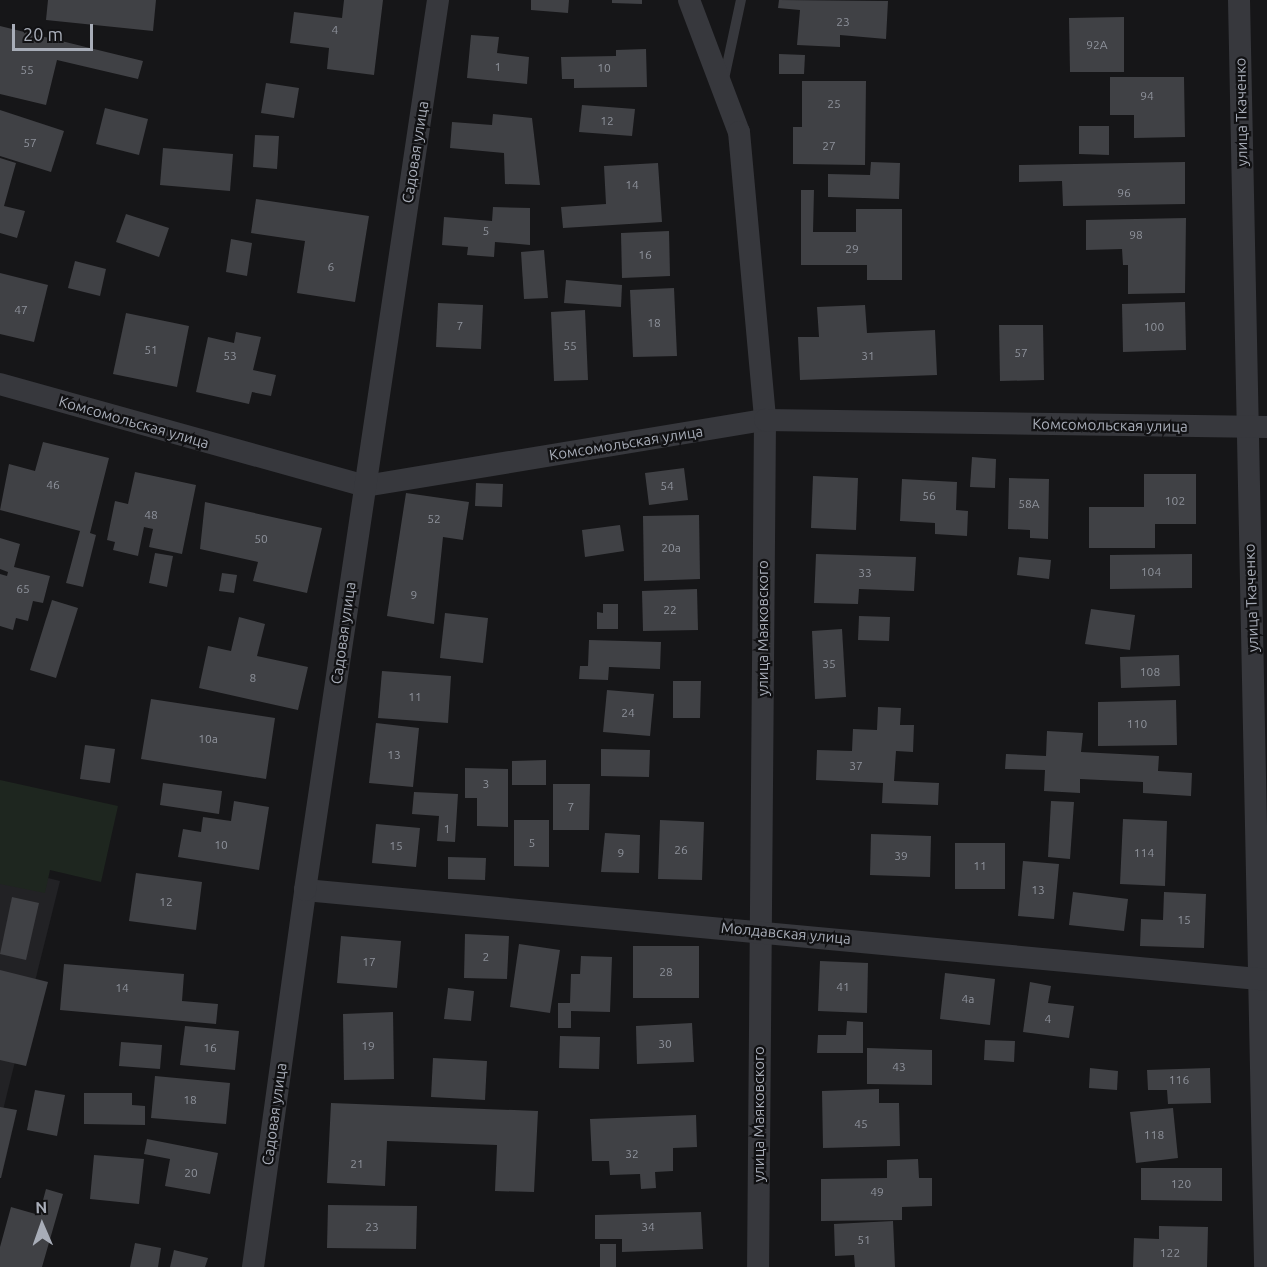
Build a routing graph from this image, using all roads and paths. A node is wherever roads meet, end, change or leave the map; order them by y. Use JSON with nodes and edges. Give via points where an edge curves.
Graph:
{"nodes":[{"id":1,"x":438,"y":0,"type":"edge"},
{"id":2,"x":689,"y":0,"type":"edge"},
{"id":3,"x":741,"y":0,"type":"edge"},
{"id":4,"x":1239,"y":0,"type":"edge"},
{"id":5,"x":722,"y":87,"type":"junction"},
{"id":6,"x":0,"y":384,"type":"edge"},
{"id":7,"x":765,"y":420,"type":"junction"},
{"id":8,"x":1257,"y":427,"type":"edge"},
{"id":9,"x":365,"y":486,"type":"junction"},
{"id":10,"x":305,"y":890,"type":"junction"},
{"id":11,"x":761,"y":931,"type":"junction"},
{"id":12,"x":1264,"y":979,"type":"edge"},
{"id":13,"x":254,"y":1267,"type":"edge"},
{"id":14,"x":758,"y":1267,"type":"edge"},
{"id":15,"x":1265,"y":1267,"type":"edge"}],
"edges":[{"from":1,"to":9,"type":"street","name":"Садовая улица"},
{"from":2,"to":5,"type":"street","name":"улица Маяковского"},
{"from":3,"to":5,"type":"lane"},
{"from":4,"to":8,"type":"street","name":"улица Ткаченко"},
{"from":5,"to":7,"type":"street","name":"улица Маяковского","via":[[739,132]]},
{"from":6,"to":9,"type":"street","name":"Комсомольская улица"},
{"from":7,"to":8,"type":"street","name":"Комсомольская улица"},
{"from":7,"to":9,"type":"street","name":"Комсомольская улица"},
{"from":7,"to":11,"type":"street","name":"улица Маяковского"},
{"from":8,"to":12,"type":"street","name":"улица Ткаченко"},
{"from":9,"to":10,"type":"street","name":"Садовая улица"},
{"from":10,"to":11,"type":"street","name":"Молдавская улица"},
{"from":10,"to":13,"type":"street","name":"Садовая улица"},
{"from":11,"to":12,"type":"street","name":"Молдавская улица"},
{"from":11,"to":14,"type":"street","name":"улица Маяковского"},
{"from":12,"to":15,"type":"street","name":"улица Ткаченко"}]}
